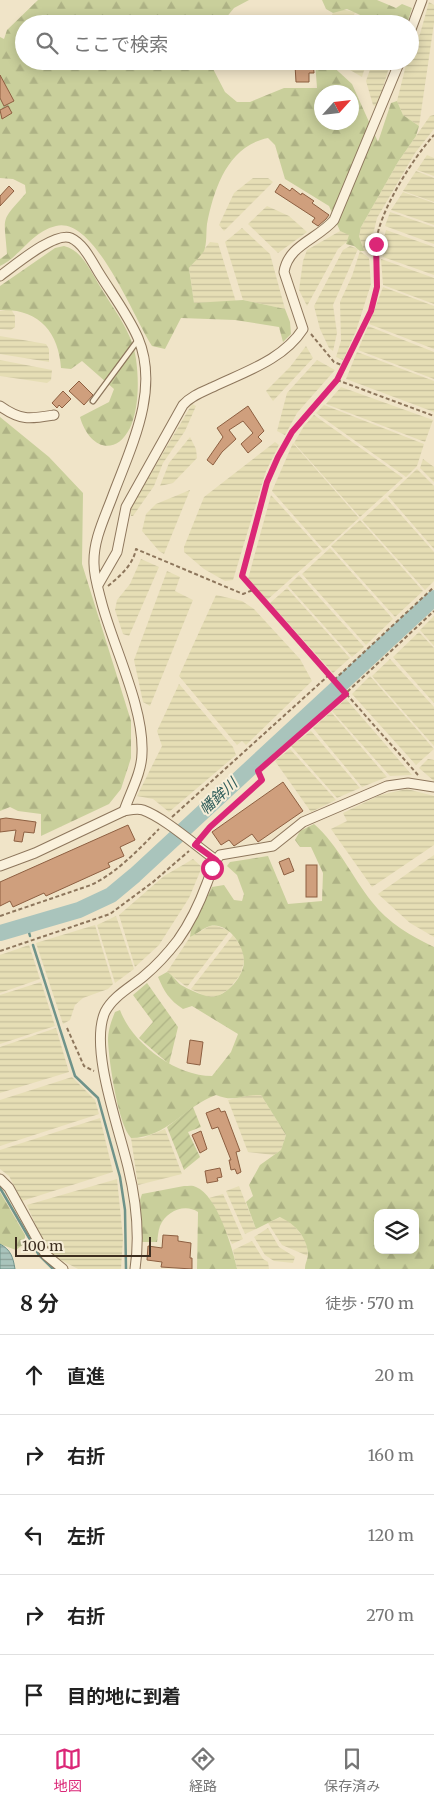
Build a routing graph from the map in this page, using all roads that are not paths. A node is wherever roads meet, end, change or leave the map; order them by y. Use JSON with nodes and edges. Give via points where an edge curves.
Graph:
{"nodes":[{"id":1,"x":422,"y":0,"type":"edge"},
{"id":2,"x":416,"y":15,"type":"edge"},
{"id":3,"x":396,"y":70,"type":"edge"},
{"id":4,"x":0,"y":276,"type":"edge"},
{"id":5,"x":139,"y":340,"type":"junction"},
{"id":6,"x":93,"y":401,"type":"dead end"},
{"id":7,"x":0,"y":406,"type":"edge"},
{"id":8,"x":54,"y":414,"type":"dead end"},
{"id":9,"x":98,"y":589,"type":"junction"},
{"id":10,"x":430,"y":786,"type":"edge"},
{"id":11,"x":124,"y":811,"type":"junction"},
{"id":12,"x":216,"y":860,"type":"junction"},
{"id":13,"x":0,"y":866,"type":"edge"},
{"id":14,"x":0,"y":1179,"type":"edge"},
{"id":15,"x":63,"y":1269,"type":"edge"},
{"id":16,"x":135,"y":1269,"type":"edge"}],
"edges":[{"from":1,"to":2,"type":"street"},
{"from":3,"to":9,"type":"street","via":[[334,220],[328,228],[292,252],[285,262],[284,272],[302,329],[290,345],[271,358],[183,404],[126,507],[117,552]]},
{"from":4,"to":5,"type":"street","via":[[45,244],[63,237],[71,238],[80,244],[90,259]]},
{"from":5,"to":6,"type":"lane"},
{"from":5,"to":9,"type":"street","via":[[145,387],[142,412],[96,541],[94,566]]},
{"from":7,"to":8,"type":"street","via":[[27,419]]},
{"from":9,"to":11,"type":"street","via":[[136,713],[142,746],[139,769]]},
{"from":10,"to":12,"type":"street","via":[[408,783],[387,786],[303,822],[273,846],[220,855]]},
{"from":11,"to":12,"type":"street","via":[[144,810]]},
{"from":11,"to":13,"type":"street"},
{"from":12,"to":16,"type":"street","via":[[178,940],[152,968],[117,997],[106,1011],[100,1037],[104,1074],[135,1204]]},
{"from":14,"to":15,"type":"street","via":[[46,1255]]}]}
